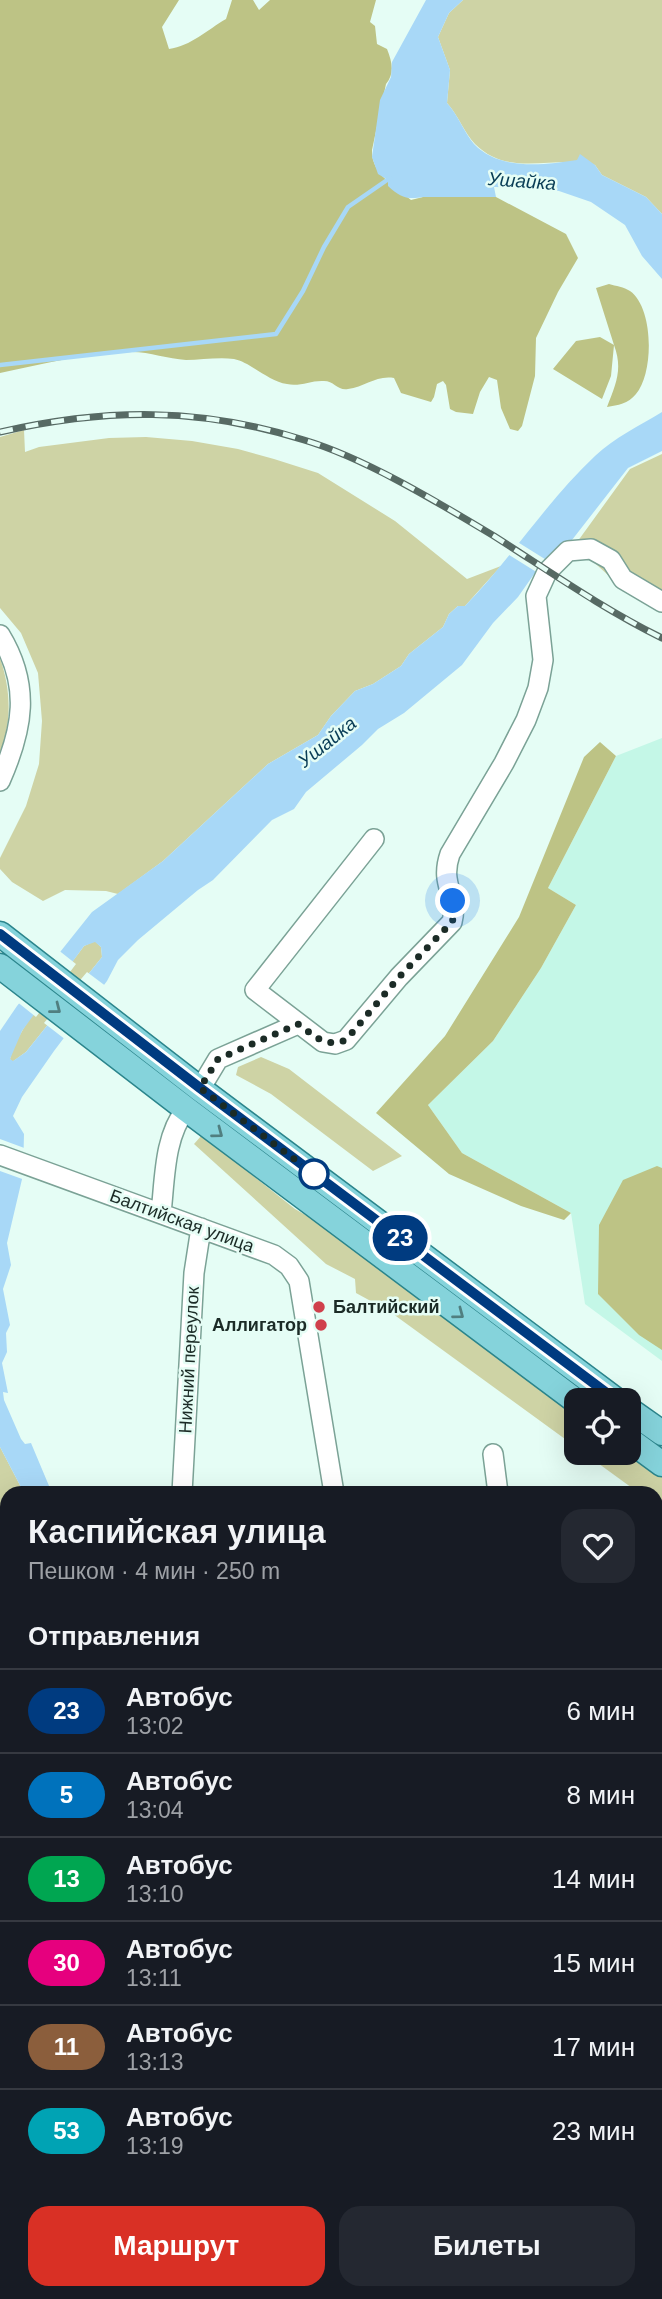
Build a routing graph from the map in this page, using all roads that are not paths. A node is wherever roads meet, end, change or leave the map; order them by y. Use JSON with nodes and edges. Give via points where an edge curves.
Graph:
{"nodes":[{"id":1,"x":662,"y":602,"type":"edge"},
{"id":2,"x":0,"y":635,"type":"edge"},
{"id":3,"x":0,"y":781,"type":"edge"},
{"id":4,"x":374,"y":839,"type":"dead end"},
{"id":5,"x":9,"y":941,"type":"edge"},
{"id":6,"x":1,"y":967,"type":"edge"},
{"id":7,"x":298,"y":1024,"type":"junction"},
{"id":8,"x":200,"y":1088,"type":"junction"},
{"id":9,"x":186,"y":1109,"type":"junction"},
{"id":10,"x":0,"y":1155,"type":"edge"},
{"id":11,"x":161,"y":1213,"type":"junction"},
{"id":12,"x":201,"y":1228,"type":"junction"},
{"id":13,"x":600,"y":1388,"type":"edge"},
{"id":14,"x":564,"y":1392,"type":"edge"},
{"id":15,"x":641,"y":1418,"type":"edge"},
{"id":16,"x":662,"y":1433,"type":"edge"},
{"id":17,"x":641,"y":1449,"type":"edge"},
{"id":18,"x":493,"y":1454,"type":"dead end"},
{"id":19,"x":662,"y":1464,"type":"edge"},
{"id":20,"x":183,"y":1486,"type":"edge"},
{"id":21,"x":333,"y":1486,"type":"edge"},
{"id":22,"x":497,"y":1486,"type":"edge"}],
"edges":[{"from":1,"to":7,"type":"street","via":[[623,579],[611,559],[592,550],[568,551],[547,572],[536,596],[543,660],[538,688],[504,763],[450,854],[445,868],[455,913],[452,922],[346,1040],[323,1042]]},
{"from":2,"to":3,"type":"street","via":[[20,697],[20,723]]},
{"from":4,"to":7,"type":"street","via":[[255,990]]},
{"from":5,"to":8,"type":"main road"},
{"from":6,"to":9,"type":"main road","one_way":true},
{"from":7,"to":8,"type":"street","via":[[218,1059]]},
{"from":8,"to":13,"type":"main road"},
{"from":9,"to":11,"type":"street","via":[[171,1137]]},
{"from":9,"to":14,"type":"main road","one_way":true},
{"from":10,"to":11,"type":"street","name":"Балтийская улица"},
{"from":11,"to":12,"type":"street","name":"Балтийская улица"},
{"from":12,"to":20,"type":"street","name":"Нижний переулок","via":[[194,1273]]},
{"from":12,"to":21,"type":"street","name":"Балтийская улица","via":[[274,1255],[299,1281]]},
{"from":15,"to":16,"type":"main road"},
{"from":17,"to":19,"type":"main road"},
{"from":18,"to":22,"type":"street"}]}
